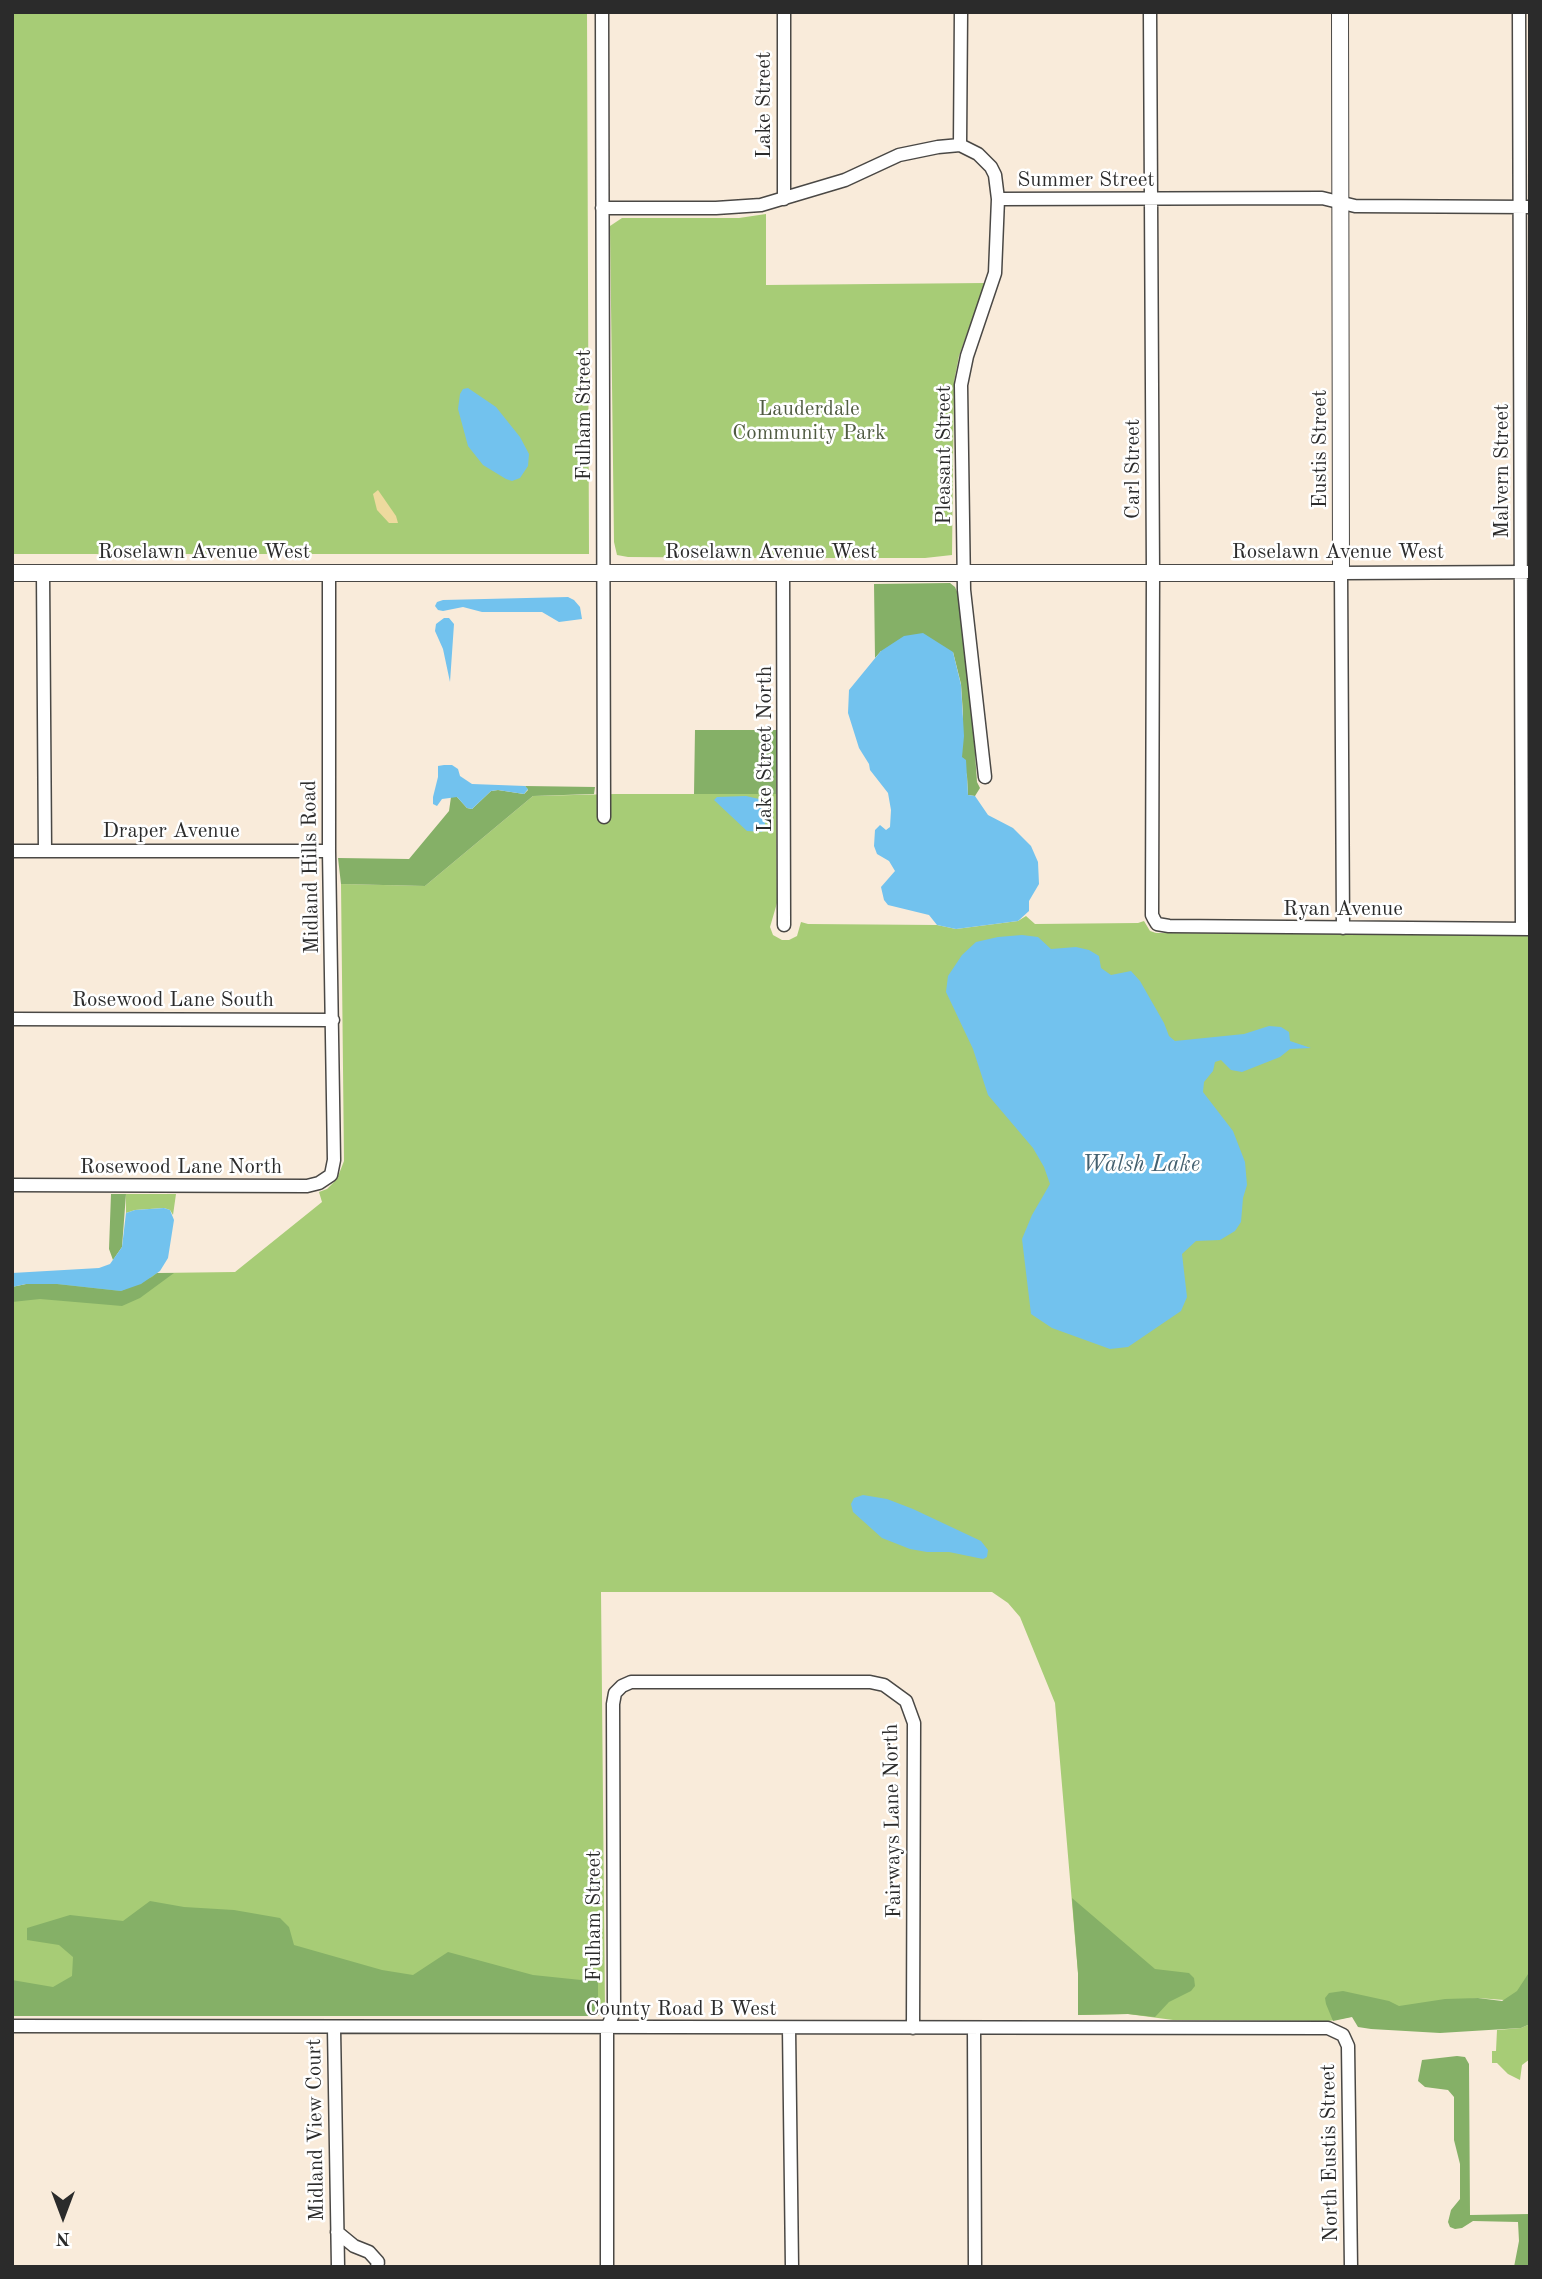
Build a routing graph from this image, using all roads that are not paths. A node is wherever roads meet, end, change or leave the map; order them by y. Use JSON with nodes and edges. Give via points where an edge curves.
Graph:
{"nodes":[{"id":1,"x":602,"y":12,"type":"edge"},
{"id":2,"x":784,"y":12,"type":"edge"},
{"id":3,"x":961,"y":12,"type":"edge"},
{"id":4,"x":1150,"y":12,"type":"edge"},
{"id":5,"x":1340,"y":12,"type":"edge"},
{"id":6,"x":1519,"y":12,"type":"edge"},
{"id":7,"x":960,"y":145,"type":"junction"},
{"id":8,"x":783,"y":199,"type":"junction"},
{"id":9,"x":998,"y":199,"type":"junction"},
{"id":10,"x":1151,"y":200,"type":"junction"},
{"id":11,"x":1340,"y":202,"type":"junction"},
{"id":12,"x":1525,"y":207,"type":"edge"},
{"id":13,"x":602,"y":208,"type":"junction"},
{"id":14,"x":1525,"y":572,"type":"edge"},
{"id":15,"x":12,"y":573,"type":"edge"},
{"id":16,"x":43,"y":573,"type":"junction"},
{"id":17,"x":329,"y":573,"type":"junction"},
{"id":18,"x":604,"y":573,"type":"junction"},
{"id":19,"x":783,"y":573,"type":"junction"},
{"id":20,"x":964,"y":573,"type":"junction"},
{"id":21,"x":1153,"y":573,"type":"junction"},
{"id":22,"x":1341,"y":573,"type":"junction"},
{"id":23,"x":985,"y":777,"type":"dead end"},
{"id":24,"x":604,"y":817,"type":"dead end"},
{"id":25,"x":12,"y":850,"type":"edge"},
{"id":26,"x":45,"y":850,"type":"junction"},
{"id":27,"x":330,"y":851,"type":"junction"},
{"id":28,"x":1157,"y":924,"type":"joint"},
{"id":29,"x":784,"y":925,"type":"dead end"},
{"id":30,"x":1343,"y":928,"type":"junction"},
{"id":31,"x":1526,"y":929,"type":"edge"},
{"id":32,"x":12,"y":1019,"type":"edge"},
{"id":33,"x":333,"y":1020,"type":"junction"},
{"id":34,"x":334,"y":1160,"type":"joint"},
{"id":35,"x":12,"y":1185,"type":"edge"},
{"id":36,"x":617,"y":1690,"type":"joint"},
{"id":37,"x":12,"y":2026,"type":"edge"},
{"id":38,"x":334,"y":2028,"type":"junction"},
{"id":39,"x":607,"y":2028,"type":"junction"},
{"id":40,"x":789,"y":2028,"type":"junction"},
{"id":41,"x":913,"y":2028,"type":"junction"},
{"id":42,"x":974,"y":2028,"type":"junction"},
{"id":43,"x":1346,"y":2040,"type":"joint"},
{"id":44,"x":337,"y":2232,"type":"junction"},
{"id":45,"x":338,"y":2267,"type":"edge"},
{"id":46,"x":377,"y":2267,"type":"edge"},
{"id":47,"x":607,"y":2267,"type":"edge"},
{"id":48,"x":792,"y":2267,"type":"edge"},
{"id":49,"x":975,"y":2267,"type":"edge"},
{"id":50,"x":1351,"y":2267,"type":"edge"}],
"edges":[{"from":1,"to":13,"type":"street","name":"Fulham Street"},
{"from":2,"to":8,"type":"street","name":"Lake Street"},
{"from":3,"to":7,"type":"street"},
{"from":4,"to":10,"type":"street","name":"Carl Street"},
{"from":5,"to":11,"type":"street","name":"Eustis Street"},
{"from":6,"to":12,"type":"street","name":"Malvern Street"},
{"from":7,"to":8,"type":"street","via":[[899,155],[845,180]]},
{"from":7,"to":9,"type":"street","name":"Summer Street","via":[[991,167]]},
{"from":8,"to":13,"type":"street","via":[[740,207]]},
{"from":9,"to":10,"type":"street","name":"Summer Street"},
{"from":9,"to":20,"type":"street","name":"Pleasant Street","via":[[995,273],[961,385]]},
{"from":10,"to":11,"type":"street","name":"Summer Street","via":[[1322,198]]},
{"from":10,"to":21,"type":"street","name":"Carl Street"},
{"from":11,"to":12,"type":"street","name":"Summer Street","via":[[1355,206]]},
{"from":11,"to":22,"type":"street","name":"Eustis Street"},
{"from":12,"to":14,"type":"street","name":"Malvern Street"},
{"from":13,"to":18,"type":"street","name":"Fulham Street"},
{"from":14,"to":22,"type":"street","name":"Roselawn Avenue West"},
{"from":14,"to":31,"type":"street","name":"Malvern Street"},
{"from":15,"to":16,"type":"street","name":"Roselawn Avenue West"},
{"from":16,"to":17,"type":"street","name":"Roselawn Avenue West"},
{"from":16,"to":26,"type":"street"},
{"from":17,"to":18,"type":"street","name":"Roselawn Avenue West"},
{"from":17,"to":27,"type":"street","name":"Midland Hills Road"},
{"from":18,"to":19,"type":"street","name":"Roselawn Avenue West"},
{"from":18,"to":24,"type":"street","name":"Fulham Street"},
{"from":19,"to":20,"type":"street","name":"Roselawn Avenue West"},
{"from":19,"to":29,"type":"street","name":"Lake Street North"},
{"from":20,"to":21,"type":"street","name":"Roselawn Avenue West"},
{"from":20,"to":23,"type":"street","name":"Pleasant Street"},
{"from":21,"to":22,"type":"street","name":"Roselawn Avenue West"},
{"from":21,"to":28,"type":"street","name":"Carl Street","via":[[1152,915]]},
{"from":22,"to":30,"type":"street","name":"Eustis Street"},
{"from":25,"to":26,"type":"street","name":"Draper Avenue"},
{"from":26,"to":27,"type":"street","name":"Draper Avenue"},
{"from":27,"to":33,"type":"street","name":"Midland Hills Road"},
{"from":28,"to":30,"type":"street","name":"Ryan Avenue"},
{"from":30,"to":31,"type":"street","name":"Ryan Avenue"},
{"from":32,"to":33,"type":"street","name":"Rosewood Lane South"},
{"from":33,"to":34,"type":"street","name":"Midland Hills Road"},
{"from":34,"to":35,"type":"street","name":"Rosewood Lane North","via":[[327,1179],[307,1186]]},
{"from":36,"to":39,"type":"street","name":"Fulham Street","via":[[613,1704],[614,2012]]},
{"from":36,"to":41,"type":"street","name":"Fairways Lane North","via":[[631,1682],[870,1682],[884,1685],[906,1701],[914,1723]]},
{"from":37,"to":38,"type":"street","name":"County Road B West"},
{"from":38,"to":39,"type":"street","name":"County Road B West"},
{"from":38,"to":44,"type":"street","name":"Midland View Court"},
{"from":39,"to":40,"type":"street","name":"County Road B West"},
{"from":39,"to":47,"type":"street","name":"Fulham Street"},
{"from":40,"to":41,"type":"street","name":"County Road B West"},
{"from":40,"to":48,"type":"street"},
{"from":41,"to":42,"type":"street","name":"County Road B West"},
{"from":42,"to":43,"type":"street","name":"County Road B West","via":[[1328,2028]]},
{"from":42,"to":49,"type":"street"},
{"from":43,"to":50,"type":"street","name":"North Eustis Street"},
{"from":44,"to":45,"type":"street","name":"Midland View Court"},
{"from":44,"to":46,"type":"street","name":"Midland View Court","via":[[369,2252]]}]}
